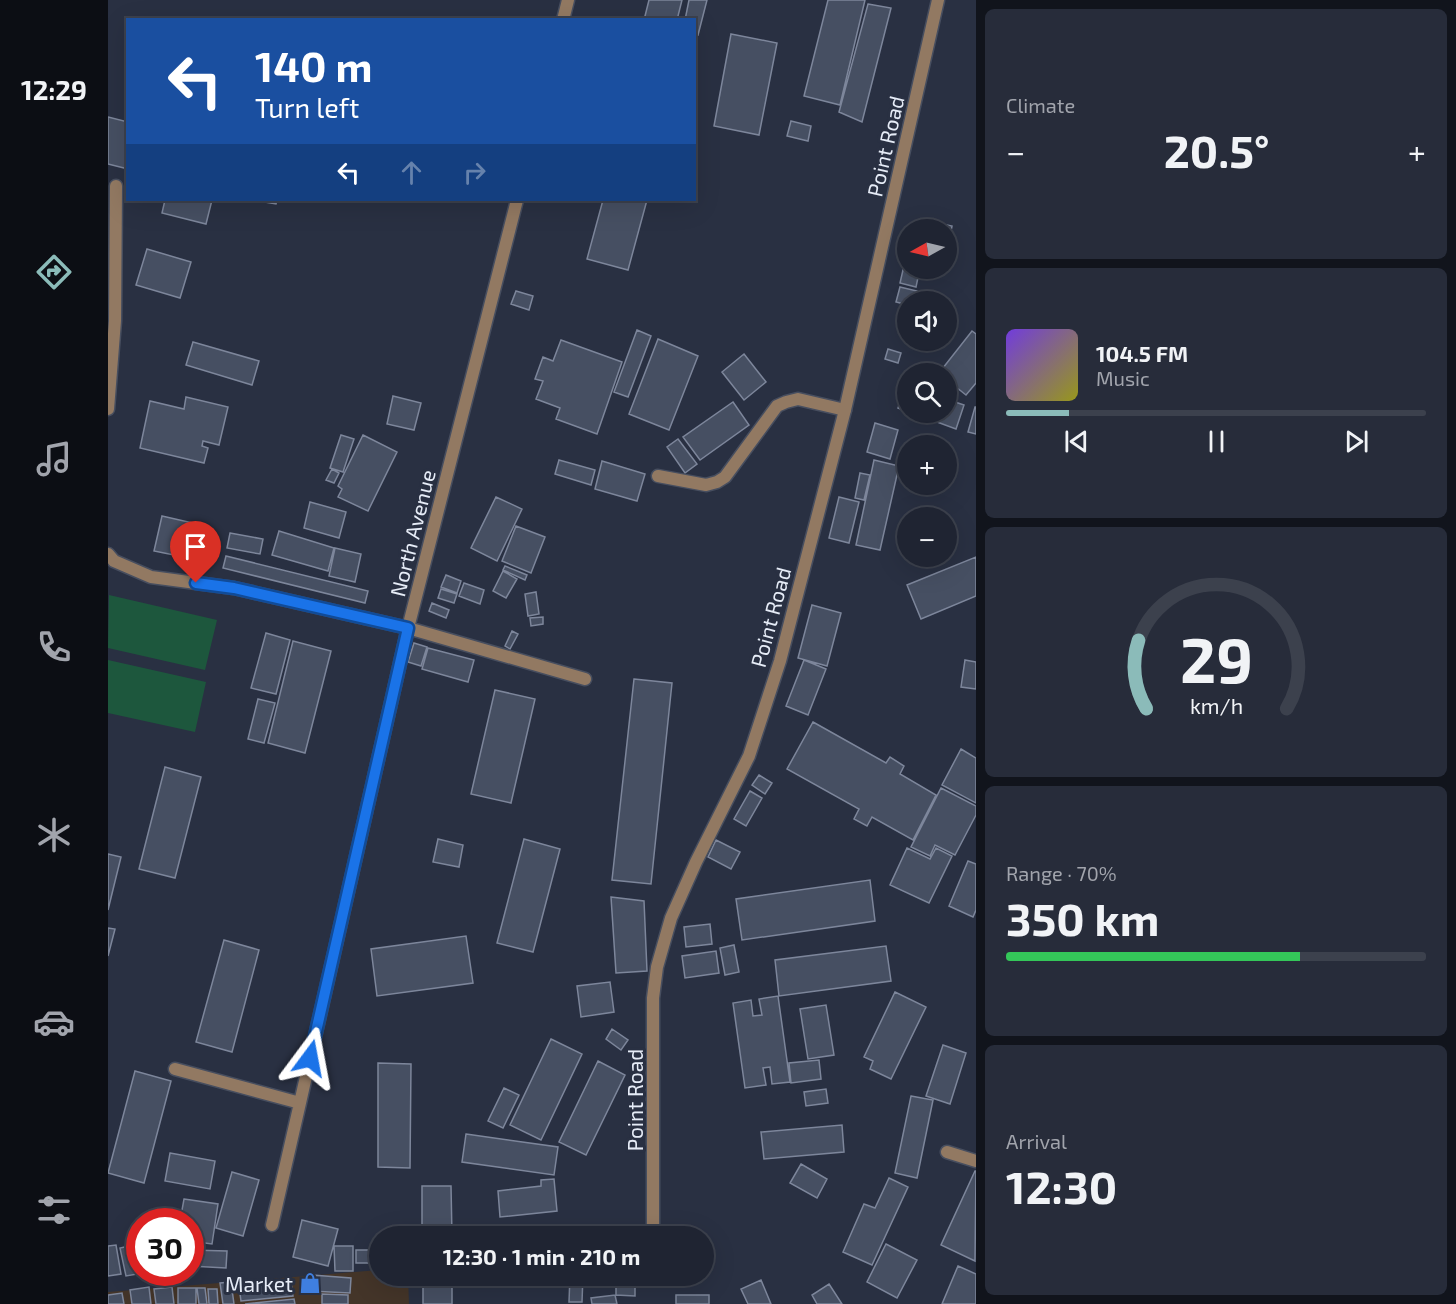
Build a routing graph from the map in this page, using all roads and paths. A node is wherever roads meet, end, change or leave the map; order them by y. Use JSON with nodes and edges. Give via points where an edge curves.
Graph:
{"nodes":[{"id":1,"x":568,"y":0,"type":"edge"},
{"id":2,"x":938,"y":0,"type":"edge"},
{"id":3,"x":564,"y":18,"type":"edge"},
{"id":4,"x":116,"y":186,"type":"dead end"},
{"id":5,"x":517,"y":201,"type":"edge"},
{"id":6,"x":108,"y":409,"type":"edge"},
{"id":7,"x":845,"y":410,"type":"junction"},
{"id":8,"x":658,"y":476,"type":"dead end"},
{"id":9,"x":108,"y":554,"type":"edge"},
{"id":10,"x":408,"y":628,"type":"junction"},
{"id":11,"x":585,"y":679,"type":"dead end"},
{"id":12,"x":175,"y":1069,"type":"dead end"},
{"id":13,"x":300,"y":1103,"type":"junction"},
{"id":14,"x":946,"y":1152,"type":"dead end"},
{"id":15,"x":976,"y":1161,"type":"edge"},
{"id":16,"x":272,"y":1225,"type":"dead end"},
{"id":17,"x":653,"y":1226,"type":"edge"}],
"edges":[{"from":1,"to":3,"type":"street"},
{"from":2,"to":7,"type":"street","name":"Point Road"},
{"from":4,"to":6,"type":"street","via":[[115,321]]},
{"from":5,"to":10,"type":"street","name":"North Avenue"},
{"from":7,"to":8,"type":"street","via":[[798,399],[786,402],[777,406],[725,477],[717,482],[706,485]]},
{"from":7,"to":17,"type":"street","name":"Point Road","via":[[780,661],[749,756],[671,918],[657,967],[653,998]]},
{"from":9,"to":10,"type":"street","via":[[114,561],[150,577],[234,588]]},
{"from":10,"to":11,"type":"street"},
{"from":10,"to":13,"type":"street","name":"North Avenue"},
{"from":12,"to":13,"type":"street"},
{"from":13,"to":16,"type":"street","name":"North Avenue"},
{"from":14,"to":15,"type":"street"}]}
